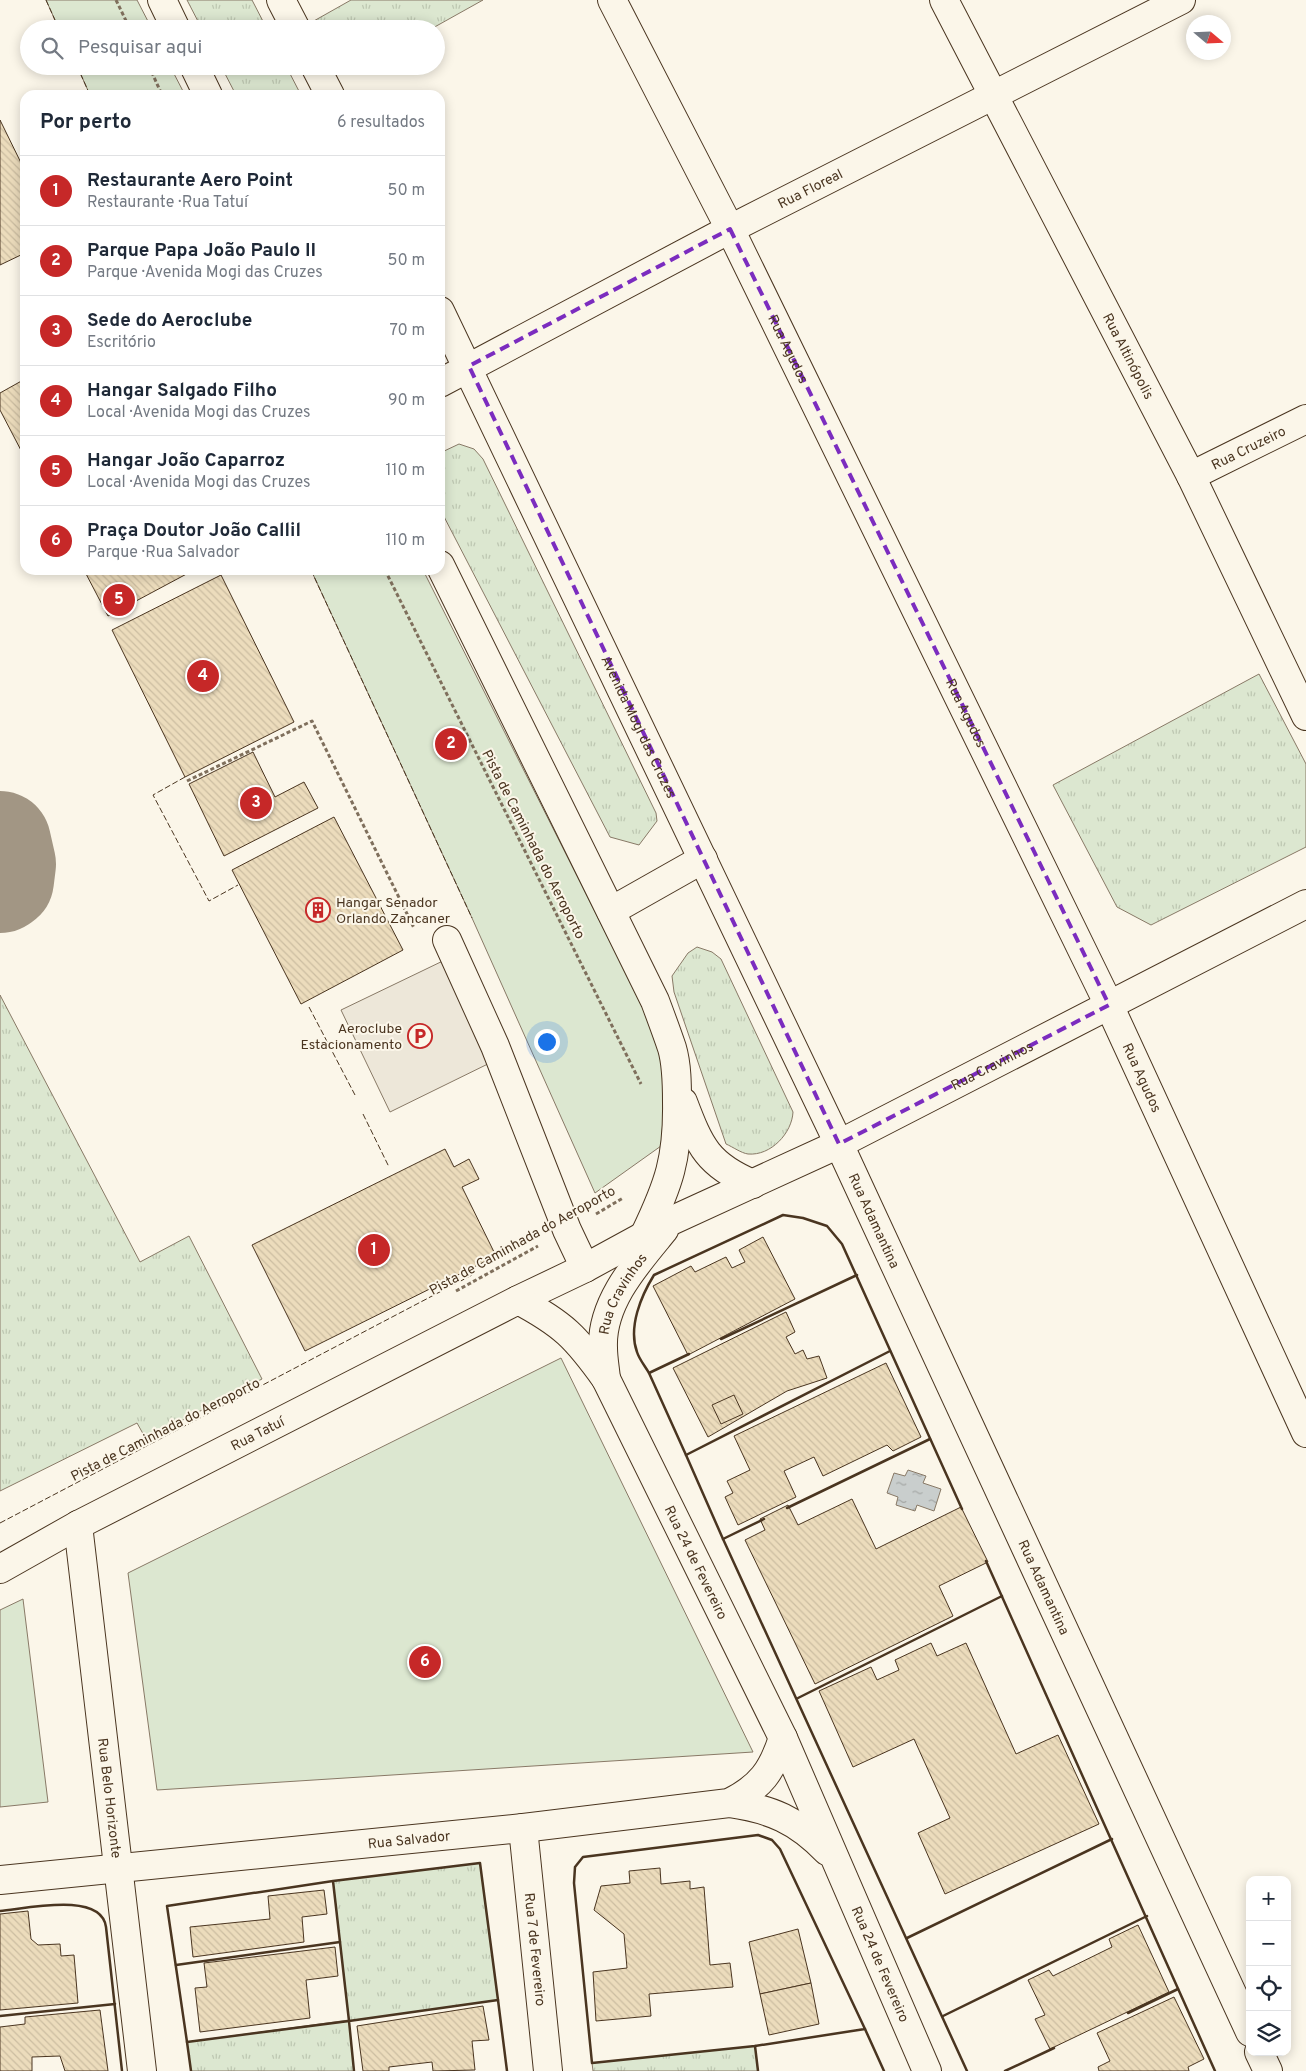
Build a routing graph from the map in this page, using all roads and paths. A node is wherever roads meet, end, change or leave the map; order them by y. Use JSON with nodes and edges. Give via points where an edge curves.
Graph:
{"nodes":[{"id":1,"x":116,"y":0,"type":"edge"},
{"id":2,"x":162,"y":0,"type":"edge"},
{"id":3,"x":281,"y":0,"type":"edge"},
{"id":4,"x":612,"y":0,"type":"edge"},
{"id":5,"x":944,"y":0,"type":"edge"},
{"id":6,"x":1181,"y":0,"type":"edge"},
{"id":7,"x":126,"y":20,"type":"edge"},
{"id":8,"x":172,"y":20,"type":"edge"},
{"id":9,"x":291,"y":20,"type":"edge"},
{"id":10,"x":153,"y":75,"type":"edge"},
{"id":11,"x":198,"y":75,"type":"edge"},
{"id":12,"x":320,"y":75,"type":"edge"},
{"id":13,"x":160,"y":90,"type":"edge"},
{"id":14,"x":206,"y":90,"type":"edge"},
{"id":15,"x":327,"y":90,"type":"edge"},
{"id":16,"x":993,"y":96,"type":"junction"},
{"id":17,"x":730,"y":229,"type":"junction"},
{"id":18,"x":445,"y":321,"type":"edge"},
{"id":19,"x":468,"y":366,"type":"junction"},
{"id":20,"x":445,"y":380,"type":"edge"},
{"id":21,"x":1306,"y":419,"type":"edge"},
{"id":22,"x":1191,"y":476,"type":"junction"},
{"id":23,"x":387,"y":575,"type":"edge"},
{"id":24,"x":445,"y":575,"type":"edge"},
{"id":25,"x":1306,"y":716,"type":"edge"},
{"id":26,"x":187,"y":780,"type":"dead end"},
{"id":27,"x":703,"y":859,"type":"junction"},
{"id":28,"x":1306,"y":904,"type":"edge"},
{"id":29,"x":610,"y":911,"type":"junction"},
{"id":30,"x":415,"y":929,"type":"dead end"},
{"id":31,"x":447,"y":940,"type":"dead end"},
{"id":32,"x":1109,"y":1005,"type":"junction"},
{"id":33,"x":677,"y":1086,"type":"junction"},
{"id":34,"x":644,"y":1089,"type":"dead end"},
{"id":35,"x":839,"y":1144,"type":"junction"},
{"id":36,"x":753,"y":1184,"type":"junction"},
{"id":37,"x":627,"y":1194,"type":"dead end"},
{"id":38,"x":673,"y":1220,"type":"junction"},
{"id":39,"x":567,"y":1230,"type":"junction"},
{"id":40,"x":645,"y":1234,"type":"junction"},
{"id":41,"x":584,"y":1268,"type":"junction"},
{"id":42,"x":450,"y":1294,"type":"dead end"},
{"id":43,"x":518,"y":1300,"type":"junction"},
{"id":44,"x":606,"y":1379,"type":"junction"},
{"id":45,"x":1306,"y":1433,"type":"edge"},
{"id":46,"x":78,"y":1525,"type":"junction"},
{"id":47,"x":0,"y":1569,"type":"edge"},
{"id":48,"x":782,"y":1738,"type":"junction"},
{"id":49,"x":729,"y":1803,"type":"junction"},
{"id":50,"x":523,"y":1828,"type":"junction"},
{"id":51,"x":833,"y":1857,"type":"junction"},
{"id":52,"x":117,"y":1868,"type":"junction"},
{"id":53,"x":0,"y":1880,"type":"edge"},
{"id":54,"x":1246,"y":2023,"type":"edge"},
{"id":55,"x":1261,"y":2056,"type":"edge"},
{"id":56,"x":142,"y":2071,"type":"edge"},
{"id":57,"x":548,"y":2071,"type":"edge"},
{"id":58,"x":927,"y":2071,"type":"edge"},
{"id":59,"x":1268,"y":2071,"type":"edge"}],
"edges":[{"from":1,"to":7,"type":"path"},
{"from":2,"to":8,"type":"street"},
{"from":3,"to":9,"type":"street"},
{"from":4,"to":17,"type":"street","name":"Rua Agudos"},
{"from":5,"to":16,"type":"street","name":"Rua Altinópolis"},
{"from":6,"to":16,"type":"street","name":"Rua Floreal"},
{"from":10,"to":13,"type":"path"},
{"from":11,"to":14,"type":"street"},
{"from":12,"to":15,"type":"street"},
{"from":16,"to":17,"type":"street","name":"Rua Floreal"},
{"from":16,"to":22,"type":"street","name":"Rua Altinópolis"},
{"from":17,"to":19,"type":"street","name":"Rua Floreal"},
{"from":17,"to":32,"type":"street","name":"Rua Agudos"},
{"from":18,"to":19,"type":"street","name":"Avenida Mogi das Cruzes"},
{"from":19,"to":20,"type":"street","name":"Rua Floreal"},
{"from":19,"to":27,"type":"street","name":"Avenida Mogi das Cruzes"},
{"from":21,"to":22,"type":"street","name":"Rua Cruzeiro"},
{"from":22,"to":25,"type":"street","name":"Rua Altinópolis"},
{"from":23,"to":34,"type":"path","name":"Pista de Caminhada do Aeroporto"},
{"from":24,"to":29,"type":"street"},
{"from":26,"to":30,"type":"path","via":[[312,721]]},
{"from":27,"to":29,"type":"street"},
{"from":27,"to":35,"type":"street","name":"Avenida Mogi das Cruzes"},
{"from":28,"to":32,"type":"street","name":"Rua Cravinhos"},
{"from":29,"to":33,"type":"street","via":[[655,1001],[672,1050]]},
{"from":31,"to":39,"type":"street","via":[[495,1046]]},
{"from":32,"to":35,"type":"street","name":"Rua Cravinhos"},
{"from":32,"to":45,"type":"street","name":"Rua Agudos"},
{"from":33,"to":36,"type":"street","via":[[695,1133],[710,1158],[731,1175]]},
{"from":33,"to":40,"type":"street","via":[[678,1138],[672,1168]]},
{"from":35,"to":36,"type":"street","name":"Rua Cravinhos"},
{"from":35,"to":54,"type":"street","name":"Rua Adamantina"},
{"from":36,"to":38,"type":"street","name":"Rua Cravinhos"},
{"from":37,"to":39,"type":"path","name":"Pista de Caminhada do Aeroporto"},
{"from":38,"to":40,"type":"street","name":"Rua Cravinhos"},
{"from":38,"to":44,"type":"street","name":"Rua Cravinhos","via":[[641,1257],[607,1316],[603,1346]]},
{"from":39,"to":41,"type":"street"},
{"from":39,"to":42,"type":"path","name":"Pista de Caminhada do Aeroporto"},
{"from":40,"to":41,"type":"street","name":"Rua Cravinhos"},
{"from":41,"to":43,"type":"street","name":"Rua Cravinhos"},
{"from":43,"to":44,"type":"street","name":"Rua 24 de Fevereiro","via":[[566,1329]]},
{"from":43,"to":46,"type":"street","name":"Rua Tatuí"},
{"from":44,"to":48,"type":"street","name":"Rua 24 de Fevereiro"},
{"from":46,"to":47,"type":"street","name":"Rua Tatuí"},
{"from":46,"to":52,"type":"street","name":"Rua Belo Horizonte"},
{"from":48,"to":49,"type":"street","name":"Rua Salvador","via":[[765,1777],[749,1793]]},
{"from":48,"to":51,"type":"street","name":"Rua 24 de Fevereiro"},
{"from":49,"to":50,"type":"street","name":"Rua Salvador"},
{"from":49,"to":51,"type":"street","name":"Rua 24 de Fevereiro","via":[[759,1808],[787,1818],[812,1835]]},
{"from":50,"to":52,"type":"street","name":"Rua Salvador"},
{"from":50,"to":57,"type":"street","name":"Rua 7 de Fevereiro"},
{"from":51,"to":58,"type":"street","name":"Rua 24 de Fevereiro"},
{"from":52,"to":53,"type":"street","name":"Rua Salvador"},
{"from":52,"to":56,"type":"street","name":"Rua Belo Horizonte"},
{"from":55,"to":59,"type":"street"}]}
